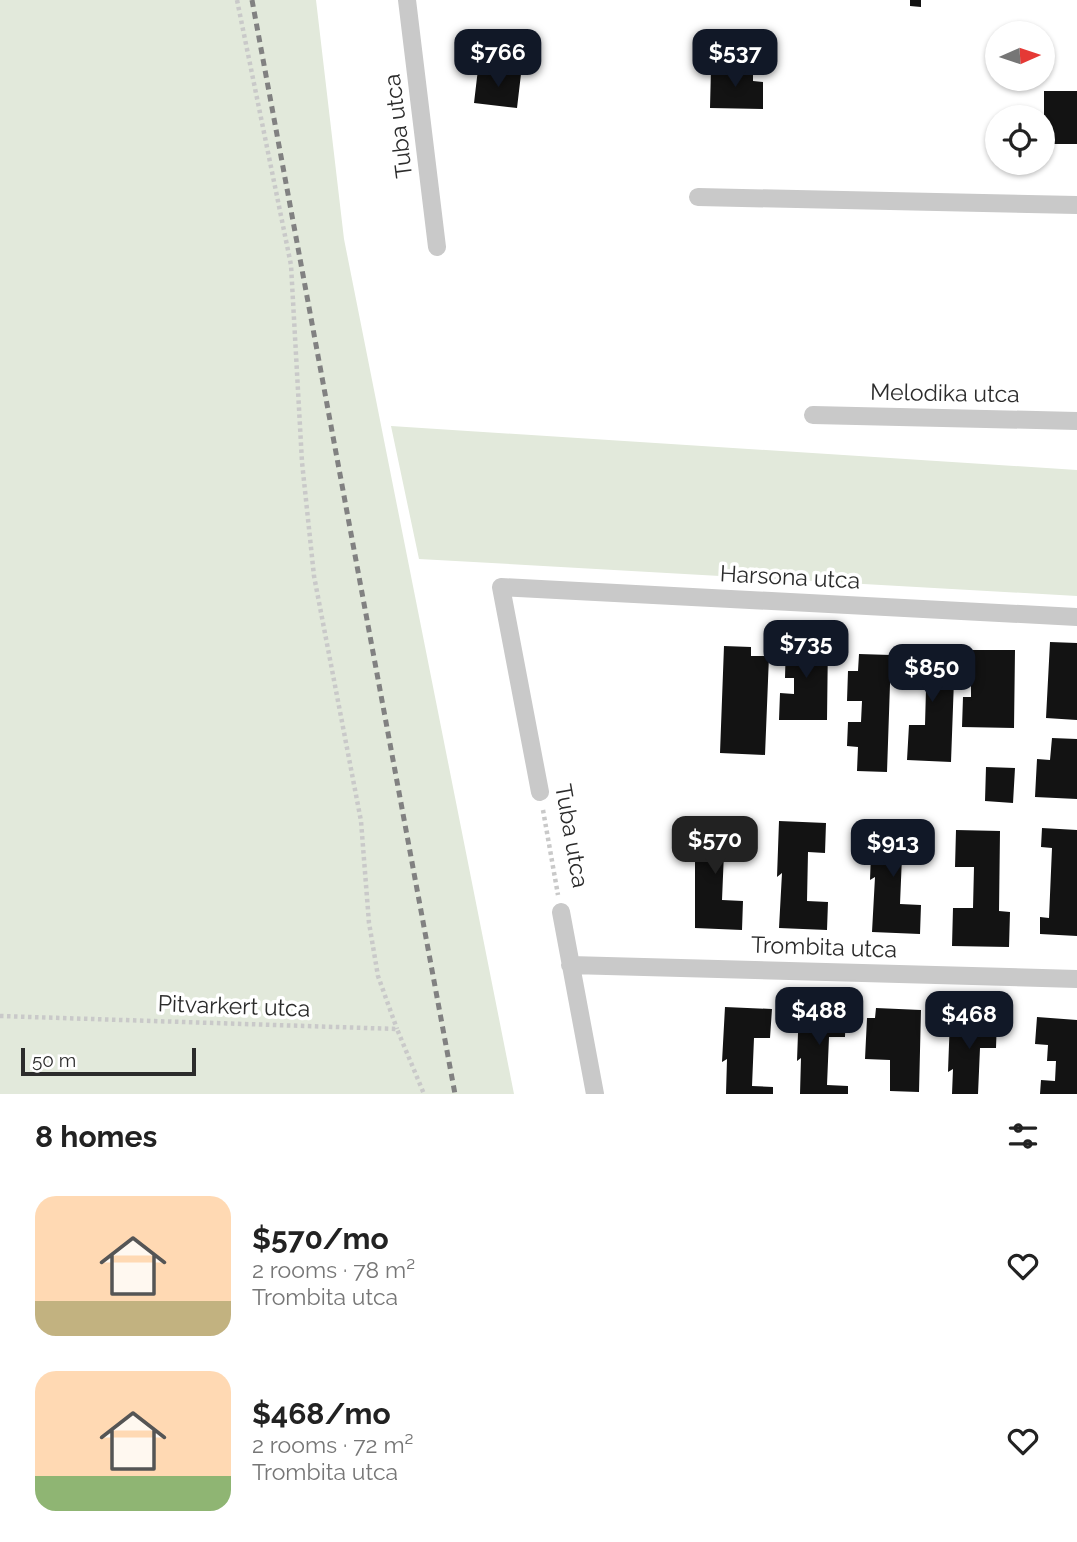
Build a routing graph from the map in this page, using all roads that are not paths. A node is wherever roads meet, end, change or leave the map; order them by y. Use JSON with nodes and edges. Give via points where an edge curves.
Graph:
{"nodes":[{"id":1,"x":407,"y":0,"type":"edge"},
{"id":2,"x":698,"y":197,"type":"dead end"},
{"id":3,"x":1077,"y":205,"type":"edge"},
{"id":4,"x":437,"y":247,"type":"dead end"},
{"id":5,"x":813,"y":415,"type":"dead end"},
{"id":6,"x":1077,"y":421,"type":"edge"},
{"id":7,"x":501,"y":587,"type":"joint"},
{"id":8,"x":1077,"y":617,"type":"edge"},
{"id":9,"x":540,"y":792,"type":"road end"},
{"id":10,"x":561,"y":912,"type":"road end"},
{"id":11,"x":570,"y":965,"type":"junction"},
{"id":12,"x":1077,"y":979,"type":"edge"},
{"id":13,"x":595,"y":1094,"type":"edge"}],
"edges":[{"from":1,"to":4,"type":"street","name":"Tuba utca"},
{"from":2,"to":3,"type":"street"},
{"from":5,"to":6,"type":"street","name":"Melodika utca"},
{"from":7,"to":8,"type":"street","name":"Harsona utca"},
{"from":7,"to":9,"type":"street","name":"Tuba utca"},
{"from":10,"to":11,"type":"street","name":"Tuba utca"},
{"from":11,"to":12,"type":"street","name":"Trombita utca"},
{"from":11,"to":13,"type":"street","name":"Tuba utca"}]}
